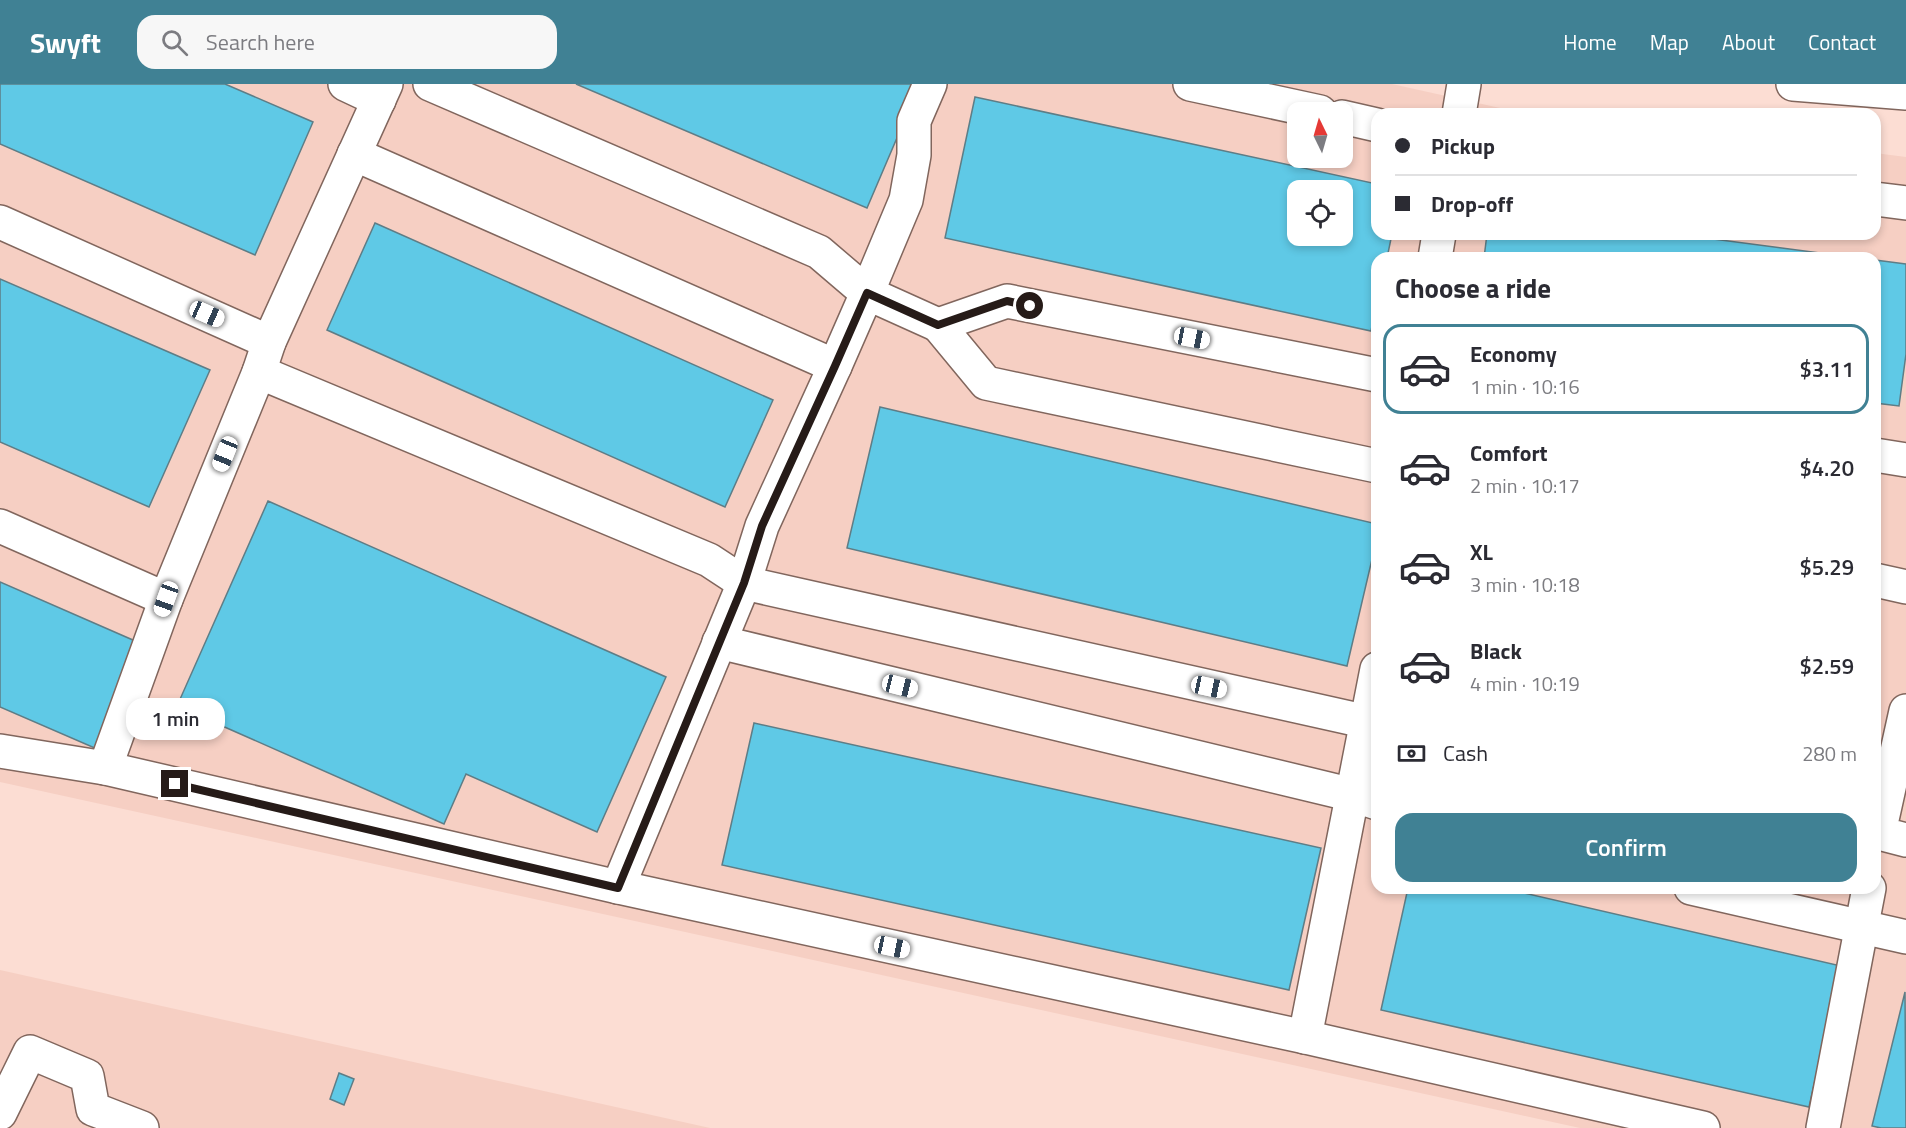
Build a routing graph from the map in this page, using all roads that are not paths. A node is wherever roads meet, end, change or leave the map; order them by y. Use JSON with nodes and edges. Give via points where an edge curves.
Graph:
{"nodes":[{"id":1,"x":345,"y":84,"type":"edge"},
{"id":2,"x":430,"y":84,"type":"edge"},
{"id":3,"x":930,"y":84,"type":"edge"},
{"id":4,"x":1190,"y":84,"type":"edge"},
{"id":5,"x":1464,"y":84,"type":"edge"},
{"id":6,"x":1793,"y":84,"type":"edge"},
{"id":7,"x":382,"y":92,"type":"edge"},
{"id":8,"x":1906,"y":93,"type":"edge"},
{"id":9,"x":1287,"y":105,"type":"edge"},
{"id":10,"x":1460,"y":108,"type":"edge"},
{"id":11,"x":1353,"y":120,"type":"edge"},
{"id":12,"x":1371,"y":124,"type":"edge"},
{"id":13,"x":354,"y":154,"type":"junction"},
{"id":14,"x":1881,"y":200,"type":"edge"},
{"id":15,"x":1906,"y":203,"type":"edge"},
{"id":16,"x":0,"y":222,"type":"edge"},
{"id":17,"x":867,"y":293,"type":"junction"},
{"id":18,"x":938,"y":325,"type":"junction"},
{"id":19,"x":269,"y":342,"type":"junction"},
{"id":20,"x":835,"y":366,"type":"junction"},
{"id":21,"x":259,"y":372,"type":"junction"},
{"id":22,"x":1371,"y":374,"type":"edge"},
{"id":23,"x":1881,"y":456,"type":"edge"},
{"id":24,"x":1906,"y":460,"type":"edge"},
{"id":25,"x":1371,"y":465,"type":"edge"},
{"id":26,"x":0,"y":526,"type":"edge"},
{"id":27,"x":1881,"y":582,"type":"edge"},
{"id":28,"x":744,"y":583,"type":"junction"},
{"id":29,"x":1906,"y":588,"type":"edge"},
{"id":30,"x":166,"y":599,"type":"junction"},
{"id":31,"x":719,"y":642,"type":"junction"},
{"id":32,"x":1906,"y":711,"type":"edge"},
{"id":33,"x":1371,"y":723,"type":"edge"},
{"id":34,"x":1371,"y":734,"type":"edge"},
{"id":35,"x":0,"y":751,"type":"edge"},
{"id":36,"x":105,"y":768,"type":"junction"},
{"id":37,"x":1365,"y":799,"type":"edge"},
{"id":38,"x":1884,"y":840,"type":"edge"},
{"id":39,"x":618,"y":888,"type":"junction"},
{"id":40,"x":1717,"y":894,"type":"edge"},
{"id":41,"x":1868,"y":894,"type":"edge"},
{"id":42,"x":1862,"y":927,"type":"junction"},
{"id":43,"x":1906,"y":937,"type":"edge"},
{"id":44,"x":1305,"y":1037,"type":"junction"},
{"id":45,"x":0,"y":1113,"type":"edge"},
{"id":46,"x":142,"y":1128,"type":"edge"},
{"id":47,"x":1703,"y":1128,"type":"edge"},
{"id":48,"x":1823,"y":1128,"type":"edge"}],
"edges":[{"from":1,"to":7,"type":"main road"},
{"from":2,"to":17,"type":"main road","via":[[819,252]]},
{"from":3,"to":17,"type":"main road","via":[[914,121],[914,155],[906,200]]},
{"from":4,"to":9,"type":"main road"},
{"from":5,"to":10,"type":"main road"},
{"from":6,"to":8,"type":"main road"},
{"from":7,"to":13,"type":"main road"},
{"from":11,"to":12,"type":"main road"},
{"from":13,"to":19,"type":"main road"},
{"from":13,"to":20,"type":"main road"},
{"from":14,"to":15,"type":"main road"},
{"from":16,"to":19,"type":"main road"},
{"from":17,"to":18,"type":"main road"},
{"from":17,"to":20,"type":"main road"},
{"from":18,"to":22,"type":"main road","via":[[1007,301]]},
{"from":18,"to":25,"type":"main road","via":[[987,383]]},
{"from":19,"to":21,"type":"main road"},
{"from":20,"to":28,"type":"main road","via":[[762,526]]},
{"from":21,"to":28,"type":"main road","via":[[709,560]]},
{"from":21,"to":30,"type":"main road"},
{"from":23,"to":24,"type":"main road"},
{"from":26,"to":30,"type":"main road"},
{"from":27,"to":29,"type":"main road"},
{"from":28,"to":31,"type":"main road"},
{"from":28,"to":33,"type":"main road"},
{"from":30,"to":36,"type":"main road"},
{"from":31,"to":37,"type":"main road"},
{"from":31,"to":39,"type":"main road"},
{"from":32,"to":38,"type":"main road"},
{"from":34,"to":37,"type":"main road"},
{"from":35,"to":36,"type":"main road"},
{"from":36,"to":39,"type":"main road"},
{"from":37,"to":44,"type":"main road"},
{"from":39,"to":44,"type":"main road"},
{"from":40,"to":42,"type":"main road"},
{"from":41,"to":42,"type":"main road"},
{"from":42,"to":43,"type":"main road"},
{"from":42,"to":48,"type":"main road"},
{"from":44,"to":47,"type":"main road"},
{"from":45,"to":46,"type":"main road","via":[[30,1052],[87,1076],[93,1109]]}]}
